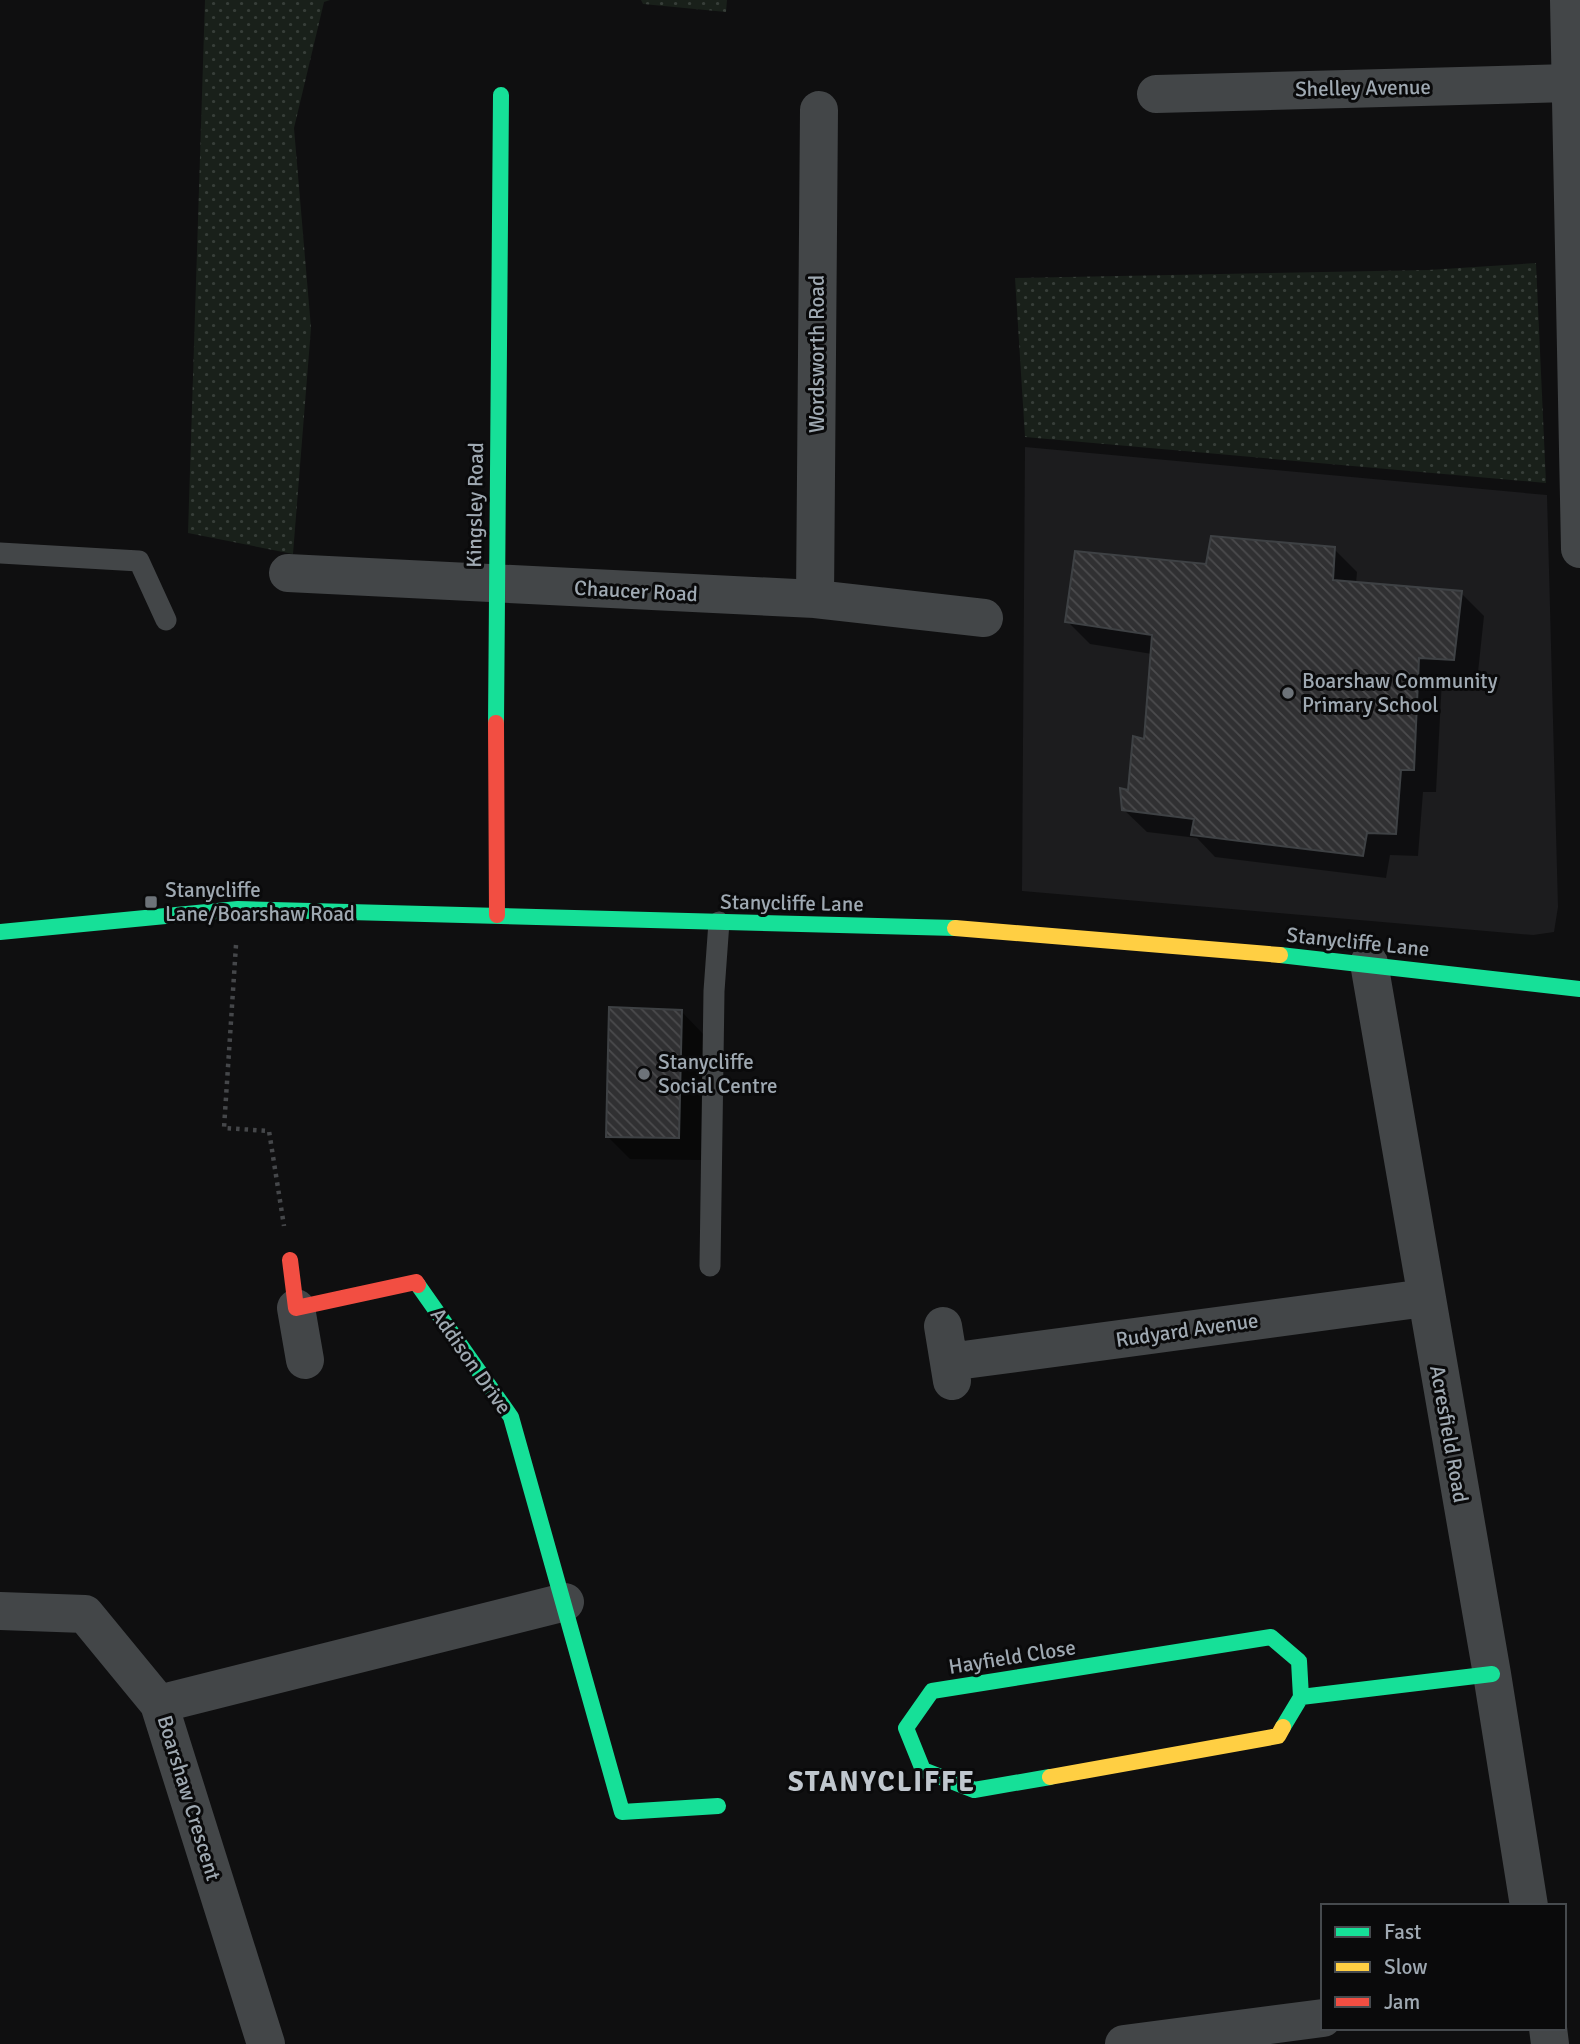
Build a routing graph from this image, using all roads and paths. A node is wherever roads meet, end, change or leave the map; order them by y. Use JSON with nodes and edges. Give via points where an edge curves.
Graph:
{"nodes":[{"id":1,"x":1569,"y":0,"type":"edge"},
{"id":2,"x":1569,"y":83,"type":"junction"},
{"id":3,"x":1156,"y":94,"type":"dead end"},
{"id":4,"x":501,"y":95,"type":"dead end"},
{"id":5,"x":819,"y":110,"type":"dead end"},
{"id":6,"x":1580,"y":549,"type":"edge"},
{"id":7,"x":0,"y":553,"type":"edge"},
{"id":8,"x":288,"y":573,"type":"dead end"},
{"id":9,"x":495,"y":584,"type":"junction"},
{"id":10,"x":815,"y":599,"type":"junction"},
{"id":11,"x":984,"y":618,"type":"dead end"},
{"id":12,"x":166,"y":621,"type":"dead end"},
{"id":13,"x":238,"y":909,"type":"junction"},
{"id":14,"x":497,"y":915,"type":"junction"},
{"id":15,"x":719,"y":922,"type":"junction"},
{"id":16,"x":0,"y":932,"type":"edge"},
{"id":17,"x":1369,"y":963,"type":"junction"},
{"id":18,"x":1580,"y":989,"type":"edge"},
{"id":19,"x":290,"y":1260,"type":"joint"},
{"id":20,"x":710,"y":1266,"type":"dead end"},
{"id":21,"x":1425,"y":1298,"type":"junction"},
{"id":22,"x":296,"y":1308,"type":"junction"},
{"id":23,"x":948,"y":1356,"type":"dead end"},
{"id":24,"x":305,"y":1360,"type":"dead end"},
{"id":25,"x":565,"y":1601,"type":"junction"},
{"id":26,"x":0,"y":1611,"type":"edge"},
{"id":27,"x":1492,"y":1674,"type":"junction"},
{"id":28,"x":1301,"y":1697,"type":"junction"},
{"id":29,"x":159,"y":1704,"type":"junction"},
{"id":30,"x":718,"y":1806,"type":"dead end"},
{"id":31,"x":1529,"y":1904,"type":"edge"},
{"id":32,"x":1321,"y":2018,"type":"edge"},
{"id":33,"x":266,"y":2044,"type":"edge"},
{"id":34,"x":1124,"y":2044,"type":"edge"}],
"edges":[{"from":1,"to":2,"type":"street"},
{"from":2,"to":3,"type":"street","name":"Shelley Avenue"},
{"from":2,"to":6,"type":"street"},
{"from":4,"to":9,"type":"street","name":"Kingsley Road"},
{"from":5,"to":10,"type":"street","name":"Wordsworth Road"},
{"from":7,"to":12,"type":"lane","via":[[139,561]]},
{"from":8,"to":9,"type":"street","name":"Chaucer Road"},
{"from":9,"to":10,"type":"street","name":"Chaucer Road"},
{"from":9,"to":14,"type":"street","name":"Kingsley Road"},
{"from":10,"to":11,"type":"street","name":"Chaucer Road"},
{"from":13,"to":14,"type":"street","name":"Stanycliffe Lane"},
{"from":13,"to":16,"type":"street","name":"Stanycliffe Lane"},
{"from":13,"to":19,"type":"path","via":[[224,1128],[269,1131]]},
{"from":14,"to":15,"type":"street","name":"Stanycliffe Lane"},
{"from":15,"to":17,"type":"street","name":"Stanycliffe Lane","via":[[978,929]]},
{"from":15,"to":20,"type":"lane"},
{"from":17,"to":18,"type":"street","name":"Stanycliffe Lane"},
{"from":17,"to":21,"type":"street","name":"Acresfield Road"},
{"from":19,"to":22,"type":"street"},
{"from":21,"to":23,"type":"street","name":"Rudyard Avenue"},
{"from":21,"to":27,"type":"street","name":"Acresfield Road"},
{"from":22,"to":24,"type":"street"},
{"from":22,"to":25,"type":"street","name":"Addison Drive","via":[[415,1282],[511,1417]]},
{"from":25,"to":29,"type":"street"},
{"from":25,"to":30,"type":"street","name":"Addison Drive","via":[[622,1812]]},
{"from":26,"to":29,"type":"street","name":"Boarshaw Crescent","via":[[85,1614]]},
{"from":27,"to":28,"type":"street"},
{"from":27,"to":31,"type":"street","name":"Acresfield Road"},
{"from":28,"to":28,"type":"street","name":"Hayfield Close","via":[[1278,1736],[974,1790],[923,1770],[906,1728],[932,1691],[1271,1637],[1299,1661]]},
{"from":29,"to":33,"type":"street","name":"Boarshaw Crescent"},
{"from":32,"to":34,"type":"street"}]}
